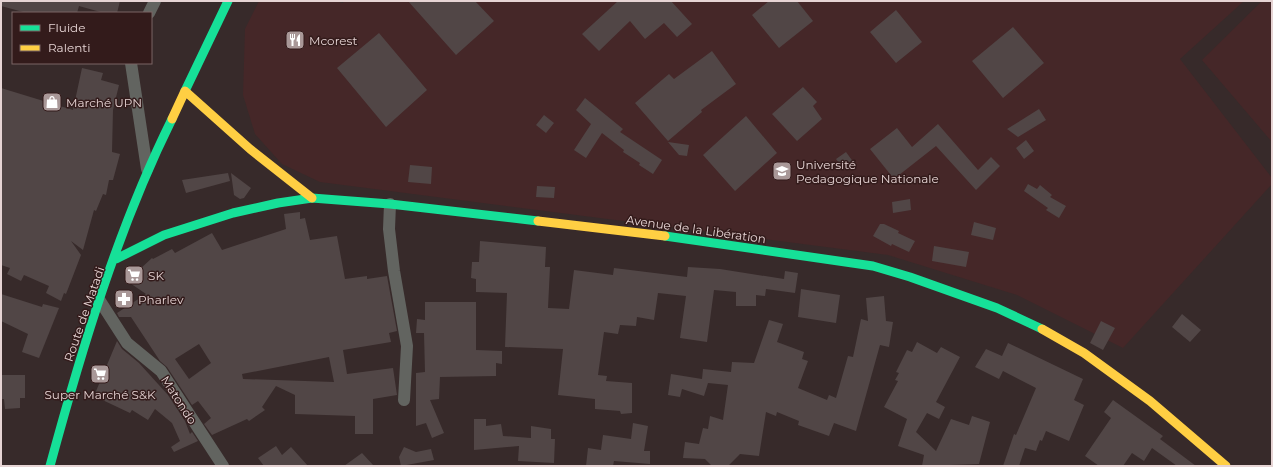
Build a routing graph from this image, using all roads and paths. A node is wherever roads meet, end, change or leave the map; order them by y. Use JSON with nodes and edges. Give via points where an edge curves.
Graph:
{"nodes":[{"id":1,"x":155,"y":1,"type":"edge"},
{"id":2,"x":228,"y":1,"type":"edge"},
{"id":3,"x":150,"y":12,"type":"edge"},
{"id":4,"x":131,"y":64,"type":"edge"},
{"id":5,"x":185,"y":91,"type":"junction"},
{"id":6,"x":147,"y":172,"type":"junction"},
{"id":7,"x":312,"y":198,"type":"junction"},
{"id":8,"x":390,"y":204,"type":"junction"},
{"id":9,"x":116,"y":258,"type":"junction"},
{"id":10,"x":100,"y":302,"type":"junction"},
{"id":11,"x":404,"y":400,"type":"dead end"},
{"id":12,"x":50,"y":466,"type":"edge"},
{"id":13,"x":223,"y":466,"type":"edge"},
{"id":14,"x":1226,"y":466,"type":"edge"}],
"edges":[{"from":1,"to":3,"type":"street"},
{"from":2,"to":5,"type":"main road"},
{"from":4,"to":6,"type":"street"},
{"from":5,"to":6,"type":"main road","name":"Route de Matadi"},
{"from":5,"to":7,"type":"main road","via":[[250,149]]},
{"from":6,"to":9,"type":"main road","name":"Route de Matadi"},
{"from":7,"to":8,"type":"main road","name":"Avenue de la Libération"},
{"from":7,"to":9,"type":"main road","name":"Avenue de la Libération","via":[[226,215],[164,235]]},
{"from":8,"to":11,"type":"street","via":[[389,229],[394,271],[407,346]]},
{"from":8,"to":14,"type":"main road","name":"Avenue de la Libération","via":[[688,239],[873,266],[910,277],[997,308],[1084,353],[1150,401]]},
{"from":9,"to":10,"type":"main road","name":"Route de Matadi"},
{"from":10,"to":12,"type":"main road","name":"Route de Matadi","via":[[68,398]]},
{"from":10,"to":13,"type":"street","name":"Matondo","via":[[127,343],[161,371]]}]}
